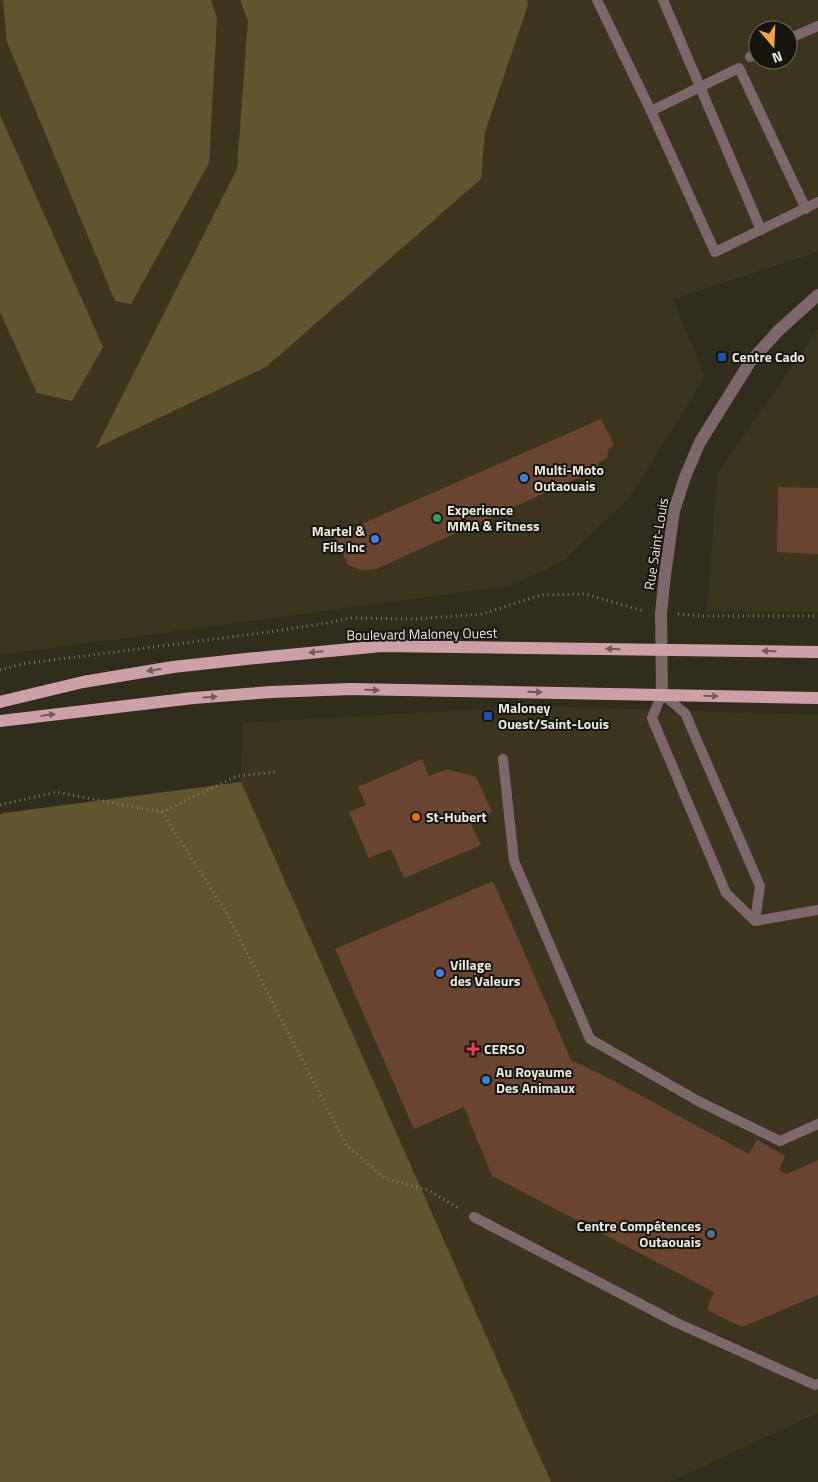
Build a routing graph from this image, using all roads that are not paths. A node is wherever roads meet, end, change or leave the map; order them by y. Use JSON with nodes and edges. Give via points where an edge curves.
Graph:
{"nodes":[{"id":1,"x":597,"y":0,"type":"edge"},
{"id":2,"x":663,"y":0,"type":"edge"},
{"id":3,"x":818,"y":26,"type":"edge"},
{"id":4,"x":798,"y":35,"type":"edge"},
{"id":5,"x":700,"y":87,"type":"junction"},
{"id":6,"x":651,"y":111,"type":"junction"},
{"id":7,"x":818,"y":202,"type":"edge"},
{"id":8,"x":806,"y":209,"type":"junction"},
{"id":9,"x":761,"y":230,"type":"junction"},
{"id":10,"x":818,"y":295,"type":"edge"},
{"id":11,"x":662,"y":649,"type":"junction"},
{"id":12,"x":818,"y":652,"type":"edge"},
{"id":13,"x":662,"y":694,"type":"junction"},
{"id":14,"x":818,"y":698,"type":"edge"},
{"id":15,"x":0,"y":702,"type":"edge"},
{"id":16,"x":0,"y":721,"type":"edge"},
{"id":17,"x":503,"y":759,"type":"dead end"},
{"id":18,"x":818,"y":910,"type":"edge"},
{"id":19,"x":755,"y":921,"type":"junction"},
{"id":20,"x":818,"y":1124,"type":"edge"},
{"id":21,"x":474,"y":1217,"type":"road end"},
{"id":22,"x":818,"y":1384,"type":"edge"}],
"edges":[{"from":1,"to":6,"type":"lane"},
{"from":2,"to":5,"type":"lane"},
{"from":3,"to":4,"type":"lane"},
{"from":5,"to":6,"type":"lane"},
{"from":5,"to":8,"type":"lane","via":[[739,68]]},
{"from":5,"to":9,"type":"lane"},
{"from":6,"to":9,"type":"lane","via":[[716,252]]},
{"from":7,"to":8,"type":"lane"},
{"from":8,"to":9,"type":"lane"},
{"from":10,"to":11,"type":"street","name":"Rue Saint-Louis","via":[[750,362],[700,442],[674,511],[664,575]]},
{"from":12,"to":11,"type":"main road","name":"Boulevard Maloney Ouest","one_way":true},
{"from":11,"to":13,"type":"street","name":"Rue Saint-Louis"},
{"from":11,"to":15,"type":"main road","name":"Boulevard Maloney Ouest","one_way":true,"via":[[382,646],[173,667],[83,682]]},
{"from":13,"to":14,"type":"main road","one_way":true},
{"from":16,"to":13,"type":"main road","one_way":true,"via":[[193,698],[351,689]]},
{"from":13,"to":19,"type":"lane","via":[[685,713],[760,886]]},
{"from":13,"to":19,"type":"lane","via":[[652,718],[726,893]]},
{"from":17,"to":20,"type":"lane","via":[[514,861],[590,1039],[698,1101],[780,1141]]},
{"from":18,"to":19,"type":"lane"},
{"from":21,"to":22,"type":"lane","via":[[675,1322]]}]}
